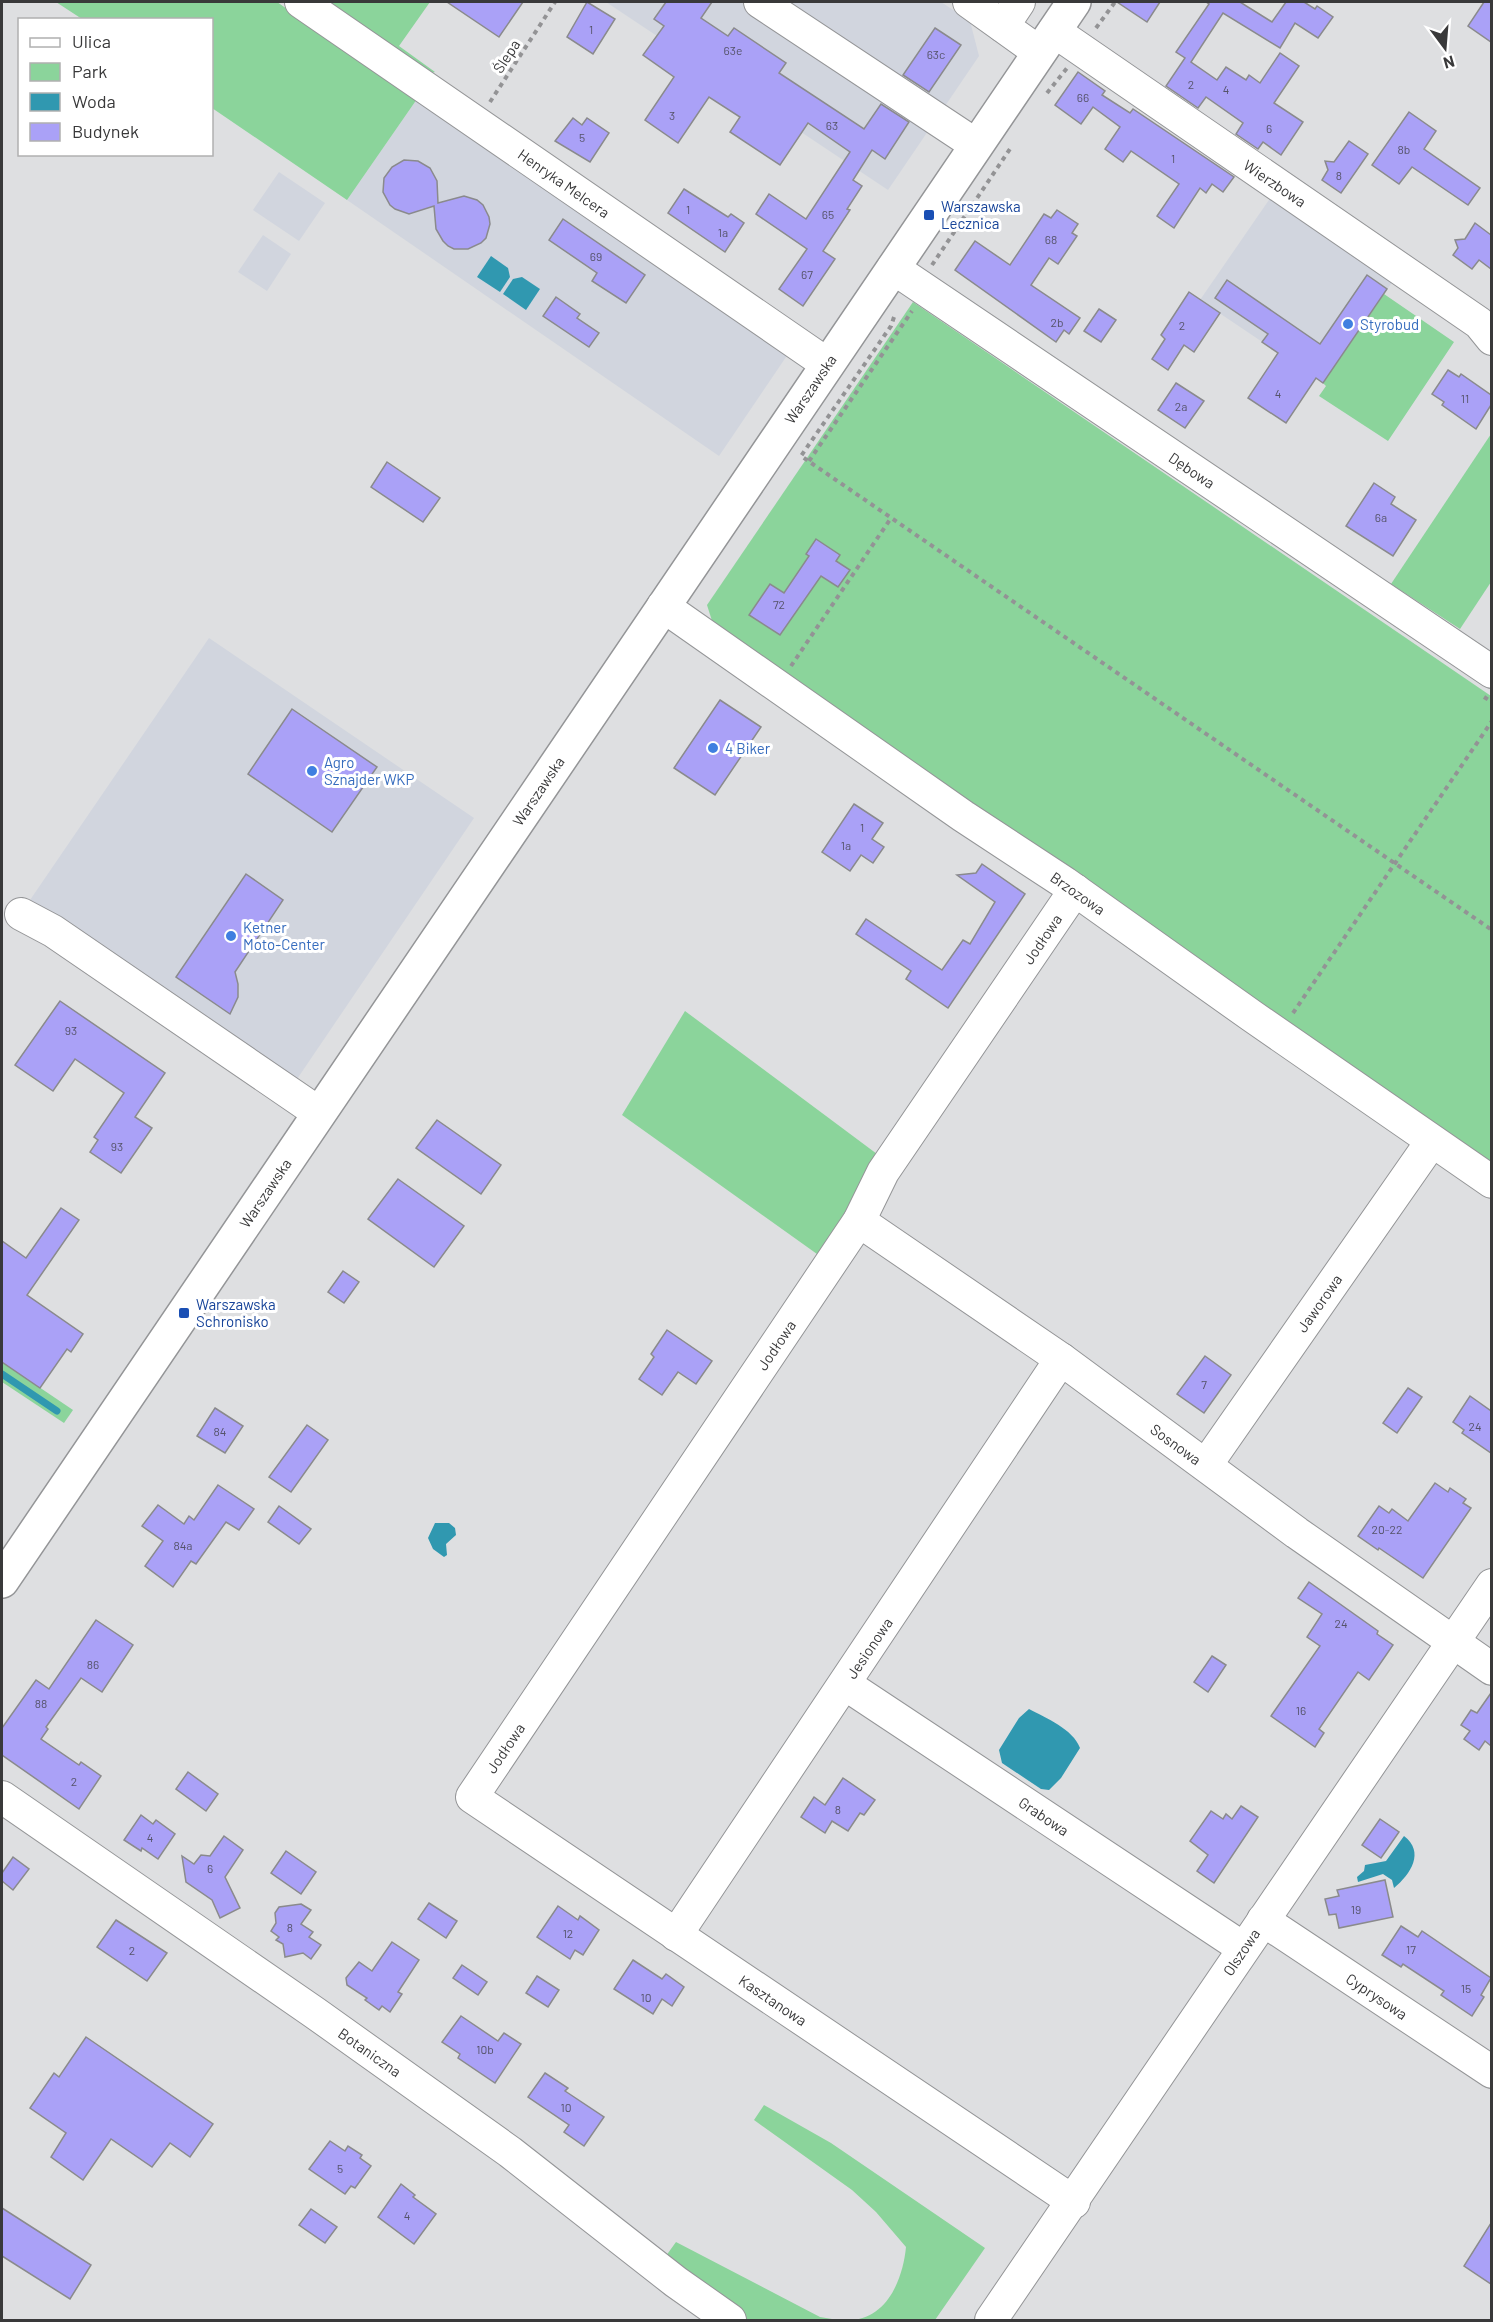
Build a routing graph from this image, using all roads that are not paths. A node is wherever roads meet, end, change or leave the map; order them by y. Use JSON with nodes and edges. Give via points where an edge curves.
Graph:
{"nodes":[{"id":1,"x":301,"y":2,"type":"edge"},
{"id":2,"x":760,"y":2,"type":"edge"},
{"id":3,"x":969,"y":2,"type":"edge"},
{"id":4,"x":1074,"y":2,"type":"edge"},
{"id":5,"x":1011,"y":14,"type":"edge"},
{"id":6,"x":1046,"y":42,"type":"junction"},
{"id":7,"x":976,"y":145,"type":"junction"},
{"id":8,"x":893,"y":267,"type":"junction"},
{"id":9,"x":1491,"y":339,"type":"edge"},
{"id":10,"x":828,"y":364,"type":"junction"},
{"id":11,"x":663,"y":606,"type":"junction"},
{"id":12,"x":1487,"y":684,"type":"edge"},
{"id":13,"x":1075,"y":890,"type":"junction"},
{"id":14,"x":21,"y":914,"type":"dead end"},
{"id":15,"x":319,"y":1113,"type":"junction"},
{"id":16,"x":1432,"y":1141,"type":"junction"},
{"id":17,"x":1491,"y":1182,"type":"edge"},
{"id":18,"x":859,"y":1221,"type":"junction"},
{"id":19,"x":1061,"y":1359,"type":"junction"},
{"id":20,"x":1206,"y":1465,"type":"junction"},
{"id":21,"x":2,"y":1581,"type":"edge"},
{"id":22,"x":1491,"y":1585,"type":"edge"},
{"id":23,"x":1452,"y":1643,"type":"junction"},
{"id":24,"x":1491,"y":1669,"type":"edge"},
{"id":25,"x":845,"y":1684,"type":"junction"},
{"id":26,"x":2,"y":1797,"type":"edge"},
{"id":27,"x":472,"y":1797,"type":"joint"},
{"id":28,"x":1263,"y":1920,"type":"junction"},
{"id":29,"x":676,"y":1935,"type":"junction"},
{"id":30,"x":1243,"y":1948,"type":"junction"},
{"id":31,"x":1491,"y":2072,"type":"edge"},
{"id":32,"x":1074,"y":2202,"type":"junction"},
{"id":33,"x":730,"y":2320,"type":"edge"},
{"id":34,"x":991,"y":2320,"type":"edge"}],
"edges":[{"from":1,"to":10,"type":"street","name":"Henryka Melcera"},
{"from":2,"to":7,"type":"street"},
{"from":3,"to":5,"type":"street","name":"Wierzbowa"},
{"from":4,"to":6,"type":"main road","name":"Warszawska"},
{"from":5,"to":6,"type":"street","name":"Wierzbowa"},
{"from":6,"to":7,"type":"main road","name":"Warszawska"},
{"from":6,"to":9,"type":"street","name":"Wierzbowa","via":[[1081,50],[1479,322]]},
{"from":7,"to":8,"type":"main road","name":"Warszawska"},
{"from":8,"to":10,"type":"main road","name":"Warszawska"},
{"from":8,"to":12,"type":"street","name":"Dębowa","via":[[920,299]]},
{"from":10,"to":11,"type":"main road","name":"Warszawska"},
{"from":11,"to":13,"type":"street","name":"Brzozowa"},
{"from":11,"to":15,"type":"main road","name":"Warszawska"},
{"from":13,"to":16,"type":"street","name":"Brzozowa"},
{"from":13,"to":18,"type":"street","name":"Jodłowa","via":[[883,1172]]},
{"from":14,"to":15,"type":"street","via":[[53,931]]},
{"from":15,"to":21,"type":"main road","name":"Warszawska"},
{"from":16,"to":17,"type":"street","name":"Brzozowa"},
{"from":16,"to":20,"type":"street","name":"Jaworowa"},
{"from":18,"to":19,"type":"street","name":"Sosnowa"},
{"from":18,"to":27,"type":"street","name":"Jodłowa"},
{"from":19,"to":20,"type":"street","name":"Sosnowa"},
{"from":19,"to":25,"type":"street","name":"Jesionowa"},
{"from":20,"to":23,"type":"street","name":"Sosnowa"},
{"from":22,"to":23,"type":"street","name":"Olszowa"},
{"from":23,"to":24,"type":"street","name":"Sosnowa"},
{"from":23,"to":28,"type":"street","name":"Olszowa"},
{"from":25,"to":29,"type":"street","name":"Jesionowa"},
{"from":25,"to":30,"type":"street","name":"Grabowa"},
{"from":26,"to":33,"type":"street","name":"Botaniczna","via":[[510,2152]]},
{"from":27,"to":29,"type":"street","name":"Kasztanowa"},
{"from":28,"to":30,"type":"street","name":"Olszowa"},
{"from":28,"to":31,"type":"street","name":"Cyprysowa"},
{"from":29,"to":32,"type":"street","name":"Kasztanowa"},
{"from":30,"to":32,"type":"street","name":"Olszowa"},
{"from":32,"to":34,"type":"street","name":"Olszowa"}]}
